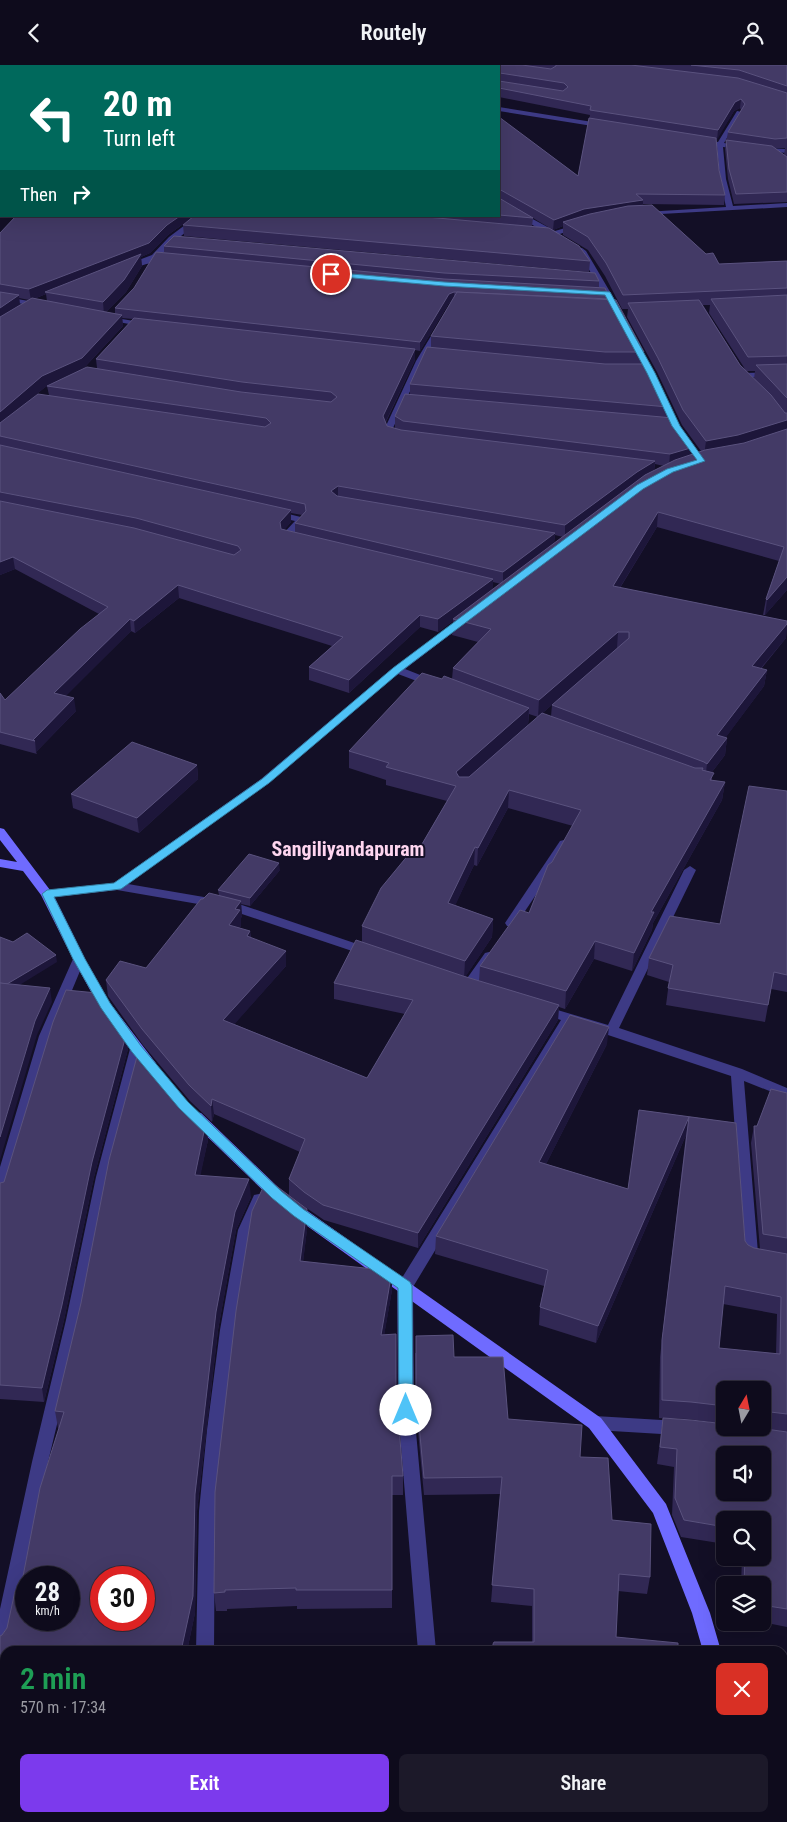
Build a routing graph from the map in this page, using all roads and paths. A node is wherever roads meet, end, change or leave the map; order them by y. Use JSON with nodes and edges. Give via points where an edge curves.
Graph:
{"nodes":[{"id":1,"x":500,"y":109,"type":"edge"},
{"id":2,"x":739,"y":112,"type":"edge"},
{"id":3,"x":610,"y":127,"type":"edge"},
{"id":4,"x":696,"y":141,"type":"edge"},
{"id":5,"x":720,"y":145,"type":"junction"},
{"id":6,"x":747,"y":148,"type":"edge"},
{"id":7,"x":756,"y":149,"type":"edge"},
{"id":8,"x":787,"y":151,"type":"edge"},
{"id":9,"x":774,"y":152,"type":"junction"},
{"id":10,"x":780,"y":157,"type":"edge"},
{"id":11,"x":500,"y":204,"type":"edge"},
{"id":12,"x":787,"y":205,"type":"edge"},
{"id":13,"x":730,"y":208,"type":"junction"},
{"id":14,"x":636,"y":215,"type":"edge"},
{"id":15,"x":201,"y":217,"type":"edge"},
{"id":16,"x":587,"y":223,"type":"edge"},
{"id":17,"x":534,"y":232,"type":"edge"},
{"id":18,"x":172,"y":239,"type":"junction"},
{"id":19,"x":561,"y":239,"type":"junction"},
{"id":20,"x":182,"y":240,"type":"edge"},
{"id":21,"x":154,"y":257,"type":"junction"},
{"id":22,"x":181,"y":260,"type":"edge"},
{"id":23,"x":119,"y":270,"type":"edge"},
{"id":24,"x":144,"y":272,"type":"edge"},
{"id":25,"x":589,"y":276,"type":"edge"},
{"id":26,"x":599,"y":277,"type":"junction"},
{"id":27,"x":598,"y":293,"type":"edge"},
{"id":28,"x":607,"y":293,"type":"junction"},
{"id":29,"x":50,"y":297,"type":"edge"},
{"id":30,"x":0,"y":298,"type":"edge"},
{"id":31,"x":32,"y":304,"type":"junction"},
{"id":32,"x":53,"y":308,"type":"edge"},
{"id":33,"x":24,"y":309,"type":"edge"},
{"id":34,"x":618,"y":313,"type":"edge"},
{"id":35,"x":99,"y":317,"type":"edge"},
{"id":36,"x":443,"y":321,"type":"edge"},
{"id":37,"x":152,"y":326,"type":"edge"},
{"id":38,"x":420,"y":355,"type":"junction"},
{"id":39,"x":434,"y":357,"type":"edge"},
{"id":40,"x":732,"y":359,"type":"edge"},
{"id":41,"x":787,"y":374,"type":"edge"},
{"id":42,"x":743,"y":376,"type":"junction"},
{"id":43,"x":755,"y":388,"type":"edge"},
{"id":44,"x":659,"y":391,"type":"edge"},
{"id":45,"x":411,"y":438,"type":"edge"},
{"id":46,"x":702,"y":461,"type":"edge"},
{"id":47,"x":263,"y":511,"type":"edge"},
{"id":48,"x":304,"y":542,"type":"edge"},
{"id":49,"x":473,"y":612,"type":"edge"},
{"id":50,"x":396,"y":670,"type":"junction"},
{"id":51,"x":441,"y":686,"type":"edge"},
{"id":52,"x":0,"y":832,"type":"edge"},
{"id":53,"x":567,"y":839,"type":"edge"},
{"id":54,"x":0,"y":863,"type":"edge"},
{"id":55,"x":27,"y":868,"type":"junction"},
{"id":56,"x":690,"y":870,"type":"dead end"},
{"id":57,"x":117,"y":886,"type":"junction"},
{"id":58,"x":47,"y":894,"type":"junction"},
{"id":59,"x":506,"y":929,"type":"edge"},
{"id":60,"x":496,"y":946,"type":"edge"},
{"id":61,"x":380,"y":957,"type":"edge"},
{"id":62,"x":79,"y":959,"type":"junction"},
{"id":63,"x":468,"y":987,"type":"edge"},
{"id":64,"x":532,"y":1006,"type":"edge"},
{"id":65,"x":569,"y":1017,"type":"junction"},
{"id":66,"x":612,"y":1029,"type":"junction"},
{"id":67,"x":137,"y":1049,"type":"junction"},
{"id":68,"x":737,"y":1072,"type":"junction"},
{"id":69,"x":160,"y":1077,"type":"edge"},
{"id":70,"x":787,"y":1093,"type":"edge"},
{"id":71,"x":184,"y":1105,"type":"edge"},
{"id":72,"x":265,"y":1185,"type":"junction"},
{"id":73,"x":0,"y":1191,"type":"edge"},
{"id":74,"x":787,"y":1264,"type":"edge"},
{"id":75,"x":405,"y":1286,"type":"junction"},
{"id":76,"x":595,"y":1423,"type":"junction"},
{"id":77,"x":698,"y":1430,"type":"edge"},
{"id":78,"x":0,"y":1644,"type":"edge"},
{"id":79,"x":205,"y":1646,"type":"edge"},
{"id":80,"x":427,"y":1646,"type":"edge"},
{"id":81,"x":711,"y":1646,"type":"edge"}],
"edges":[{"from":1,"to":3,"type":"street"},
{"from":2,"to":5,"type":"street"},
{"from":4,"to":5,"type":"street"},
{"from":5,"to":6,"type":"street"},
{"from":5,"to":13,"type":"street"},
{"from":7,"to":9,"type":"street"},
{"from":8,"to":9,"type":"street"},
{"from":9,"to":10,"type":"street"},
{"from":11,"to":19,"type":"street"},
{"from":12,"to":13,"type":"street"},
{"from":13,"to":14,"type":"street"},
{"from":15,"to":18,"type":"street"},
{"from":16,"to":19,"type":"street"},
{"from":17,"to":19,"type":"street"},
{"from":18,"to":20,"type":"street"},
{"from":18,"to":21,"type":"street"},
{"from":19,"to":26,"type":"street","via":[[583,253]]},
{"from":21,"to":22,"type":"street"},
{"from":21,"to":23,"type":"street"},
{"from":21,"to":24,"type":"street"},
{"from":25,"to":26,"type":"street"},
{"from":26,"to":28,"type":"street"},
{"from":27,"to":28,"type":"street"},
{"from":28,"to":34,"type":"street"},
{"from":29,"to":31,"type":"street"},
{"from":30,"to":31,"type":"street"},
{"from":31,"to":32,"type":"street"},
{"from":31,"to":33,"type":"street"},
{"from":35,"to":37,"type":"street","via":[[111,315],[130,327]]},
{"from":36,"to":38,"type":"street"},
{"from":38,"to":39,"type":"street"},
{"from":38,"to":45,"type":"street","via":[[406,402],[390,428],[391,434]]},
{"from":40,"to":42,"type":"street"},
{"from":41,"to":42,"type":"street"},
{"from":42,"to":43,"type":"street"},
{"from":44,"to":46,"type":"street","via":[[672,426]]},
{"from":47,"to":48,"type":"street","via":[[302,520],[285,537]]},
{"from":49,"to":50,"type":"street"},
{"from":50,"to":51,"type":"street"},
{"from":50,"to":57,"type":"street","via":[[266,781]]},
{"from":52,"to":55,"type":"main road"},
{"from":53,"to":59,"type":"street"},
{"from":54,"to":55,"type":"main road"},
{"from":55,"to":58,"type":"main road"},
{"from":56,"to":66,"type":"street"},
{"from":57,"to":58,"type":"street"},
{"from":57,"to":61,"type":"street","via":[[228,905]]},
{"from":58,"to":62,"type":"main road"},
{"from":60,"to":63,"type":"street"},
{"from":62,"to":67,"type":"main road","via":[[105,1005]]},
{"from":62,"to":73,"type":"street","via":[[46,1036]]},
{"from":64,"to":65,"type":"street"},
{"from":65,"to":66,"type":"street"},
{"from":65,"to":75,"type":"street"},
{"from":66,"to":68,"type":"street"},
{"from":67,"to":69,"type":"main road"},
{"from":67,"to":78,"type":"street","via":[[103,1177]]},
{"from":68,"to":70,"type":"street"},
{"from":68,"to":74,"type":"street","via":[[751,1258]]},
{"from":71,"to":72,"type":"main road"},
{"from":72,"to":75,"type":"main road","via":[[299,1213]]},
{"from":72,"to":79,"type":"street","via":[[245,1230],[228,1330],[207,1511]]},
{"from":75,"to":76,"type":"main road"},
{"from":75,"to":80,"type":"street","via":[[406,1410]]},
{"from":76,"to":77,"type":"street"},
{"from":76,"to":81,"type":"main road","via":[[660,1509]]}]}
